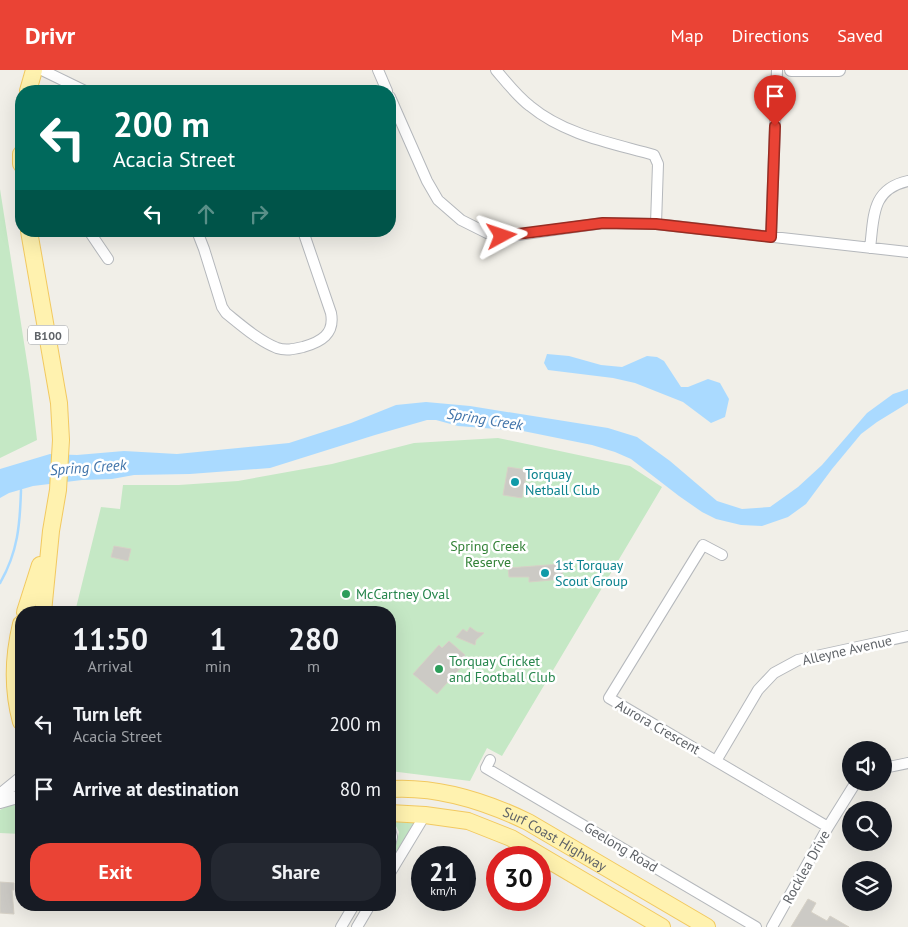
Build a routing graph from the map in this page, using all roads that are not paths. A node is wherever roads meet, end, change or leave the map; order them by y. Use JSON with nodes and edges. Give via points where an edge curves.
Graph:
{"nodes":[{"id":1,"x":34,"y":70,"type":"edge"},
{"id":2,"x":42,"y":70,"type":"edge"},
{"id":3,"x":378,"y":70,"type":"edge"},
{"id":4,"x":496,"y":70,"type":"edge"},
{"id":5,"x":777,"y":70,"type":"edge"},
{"id":6,"x":791,"y":70,"type":"edge"},
{"id":7,"x":839,"y":70,"type":"edge"},
{"id":8,"x":30,"y":85,"type":"edge"},
{"id":9,"x":73,"y":85,"type":"edge"},
{"id":10,"x":384,"y":85,"type":"edge"},
{"id":11,"x":396,"y":110,"type":"edge"},
{"id":12,"x":908,"y":181,"type":"edge"},
{"id":13,"x":656,"y":224,"type":"junction"},
{"id":14,"x":31,"y":237,"type":"edge"},
{"id":15,"x":94,"y":237,"type":"edge"},
{"id":16,"x":199,"y":237,"type":"edge"},
{"id":17,"x":305,"y":237,"type":"edge"},
{"id":18,"x":771,"y":237,"type":"junction"},
{"id":19,"x":870,"y":248,"type":"junction"},
{"id":20,"x":908,"y":252,"type":"edge"},
{"id":21,"x":108,"y":259,"type":"dead end"},
{"id":22,"x":51,"y":531,"type":"junction"},
{"id":23,"x":722,"y":555,"type":"dead end"},
{"id":24,"x":26,"y":606,"type":"edge"},
{"id":25,"x":44,"y":606,"type":"edge"},
{"id":26,"x":908,"y":636,"type":"edge"},
{"id":27,"x":15,"y":664,"type":"edge"},
{"id":28,"x":15,"y":690,"type":"edge"},
{"id":29,"x":716,"y":761,"type":"junction"},
{"id":30,"x":908,"y":763,"type":"edge"},
{"id":31,"x":892,"y":766,"type":"edge"},
{"id":32,"x":486,"y":768,"type":"dead end"},
{"id":33,"x":15,"y":783,"type":"edge"},
{"id":34,"x":396,"y":789,"type":"edge"},
{"id":35,"x":850,"y":791,"type":"edge"},
{"id":36,"x":0,"y":795,"type":"edge"},
{"id":37,"x":15,"y":798,"type":"edge"},
{"id":38,"x":0,"y":802,"type":"edge"},
{"id":39,"x":396,"y":813,"type":"edge"},
{"id":40,"x":425,"y":815,"type":"junction"},
{"id":41,"x":828,"y":827,"type":"junction"},
{"id":42,"x":396,"y":863,"type":"edge"},
{"id":43,"x":350,"y":911,"type":"edge"},
{"id":44,"x":366,"y":911,"type":"edge"},
{"id":45,"x":704,"y":926,"type":"edge"},
{"id":46,"x":341,"y":927,"type":"edge"},
{"id":47,"x":357,"y":927,"type":"edge"},
{"id":48,"x":662,"y":927,"type":"edge"},
{"id":49,"x":756,"y":927,"type":"edge"},
{"id":50,"x":772,"y":927,"type":"edge"}],
"edges":[{"from":1,"to":8,"type":"main road"},
{"from":2,"to":9,"type":"street"},
{"from":3,"to":10,"type":"street"},
{"from":4,"to":13,"type":"street","via":[[521,98],[558,124],[654,155],[658,164]]},
{"from":5,"to":18,"type":"street"},
{"from":6,"to":7,"type":"street"},
{"from":11,"to":13,"type":"street","via":[[438,200],[453,215],[487,233],[502,236],[603,223]]},
{"from":12,"to":19,"type":"street","via":[[887,189],[878,200]]},
{"from":13,"to":18,"type":"street"},
{"from":14,"to":22,"type":"main road","number":"B100","via":[[59,403],[58,490]]},
{"from":15,"to":21,"type":"street"},
{"from":16,"to":17,"type":"street","via":[[226,313],[266,342],[285,350],[323,340],[331,328],[332,320]]},
{"from":18,"to":19,"type":"street"},
{"from":19,"to":20,"type":"street"},
{"from":22,"to":24,"type":"main road","number":"B100"},
{"from":22,"to":25,"type":"main road","number":"B100"},
{"from":23,"to":29,"type":"street","name":"Aurora Crescent","via":[[703,546],[610,698]]},
{"from":26,"to":29,"type":"street","name":"Alleyne Avenue","via":[[798,660],[774,673],[758,690]]},
{"from":27,"to":28,"type":"main road"},
{"from":29,"to":41,"type":"street","name":"Aurora Crescent"},
{"from":30,"to":31,"type":"street"},
{"from":32,"to":49,"type":"street","name":"Geelong Road"},
{"from":33,"to":36,"type":"street"},
{"from":34,"to":45,"type":"main road","name":"Surf Coast Highway","via":[[428,790],[501,809]]},
{"from":35,"to":41,"type":"street","name":"Rocklea Drive"},
{"from":37,"to":38,"type":"street"},
{"from":39,"to":40,"type":"main road","name":"Surf Coast Highway"},
{"from":40,"to":42,"type":"street"},
{"from":40,"to":48,"type":"main road","name":"Surf Coast Highway","via":[[468,821],[511,838]]},
{"from":41,"to":50,"type":"street","name":"Rocklea Drive"},
{"from":43,"to":46,"type":"street"},
{"from":44,"to":47,"type":"street"}]}
